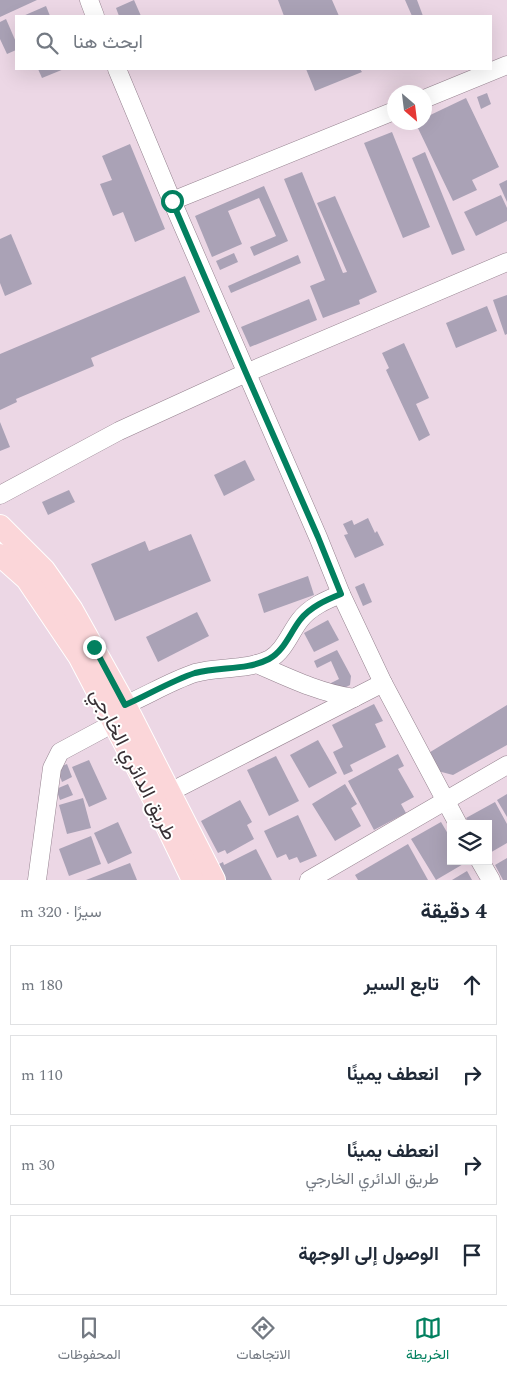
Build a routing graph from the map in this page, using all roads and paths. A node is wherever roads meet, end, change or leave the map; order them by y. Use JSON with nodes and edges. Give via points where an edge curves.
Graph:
{"nodes":[{"id":1,"x":89,"y":0,"type":"edge"},
{"id":2,"x":95,"y":15,"type":"edge"},
{"id":3,"x":507,"y":65,"type":"edge"},
{"id":4,"x":117,"y":70,"type":"edge"},
{"id":5,"x":432,"y":96,"type":"edge"},
{"id":6,"x":387,"y":114,"type":"edge"},
{"id":7,"x":172,"y":201,"type":"junction"},
{"id":8,"x":507,"y":262,"type":"edge"},
{"id":9,"x":246,"y":373,"type":"junction"},
{"id":10,"x":0,"y":495,"type":"edge"},
{"id":11,"x":0,"y":526,"type":"edge"},
{"id":12,"x":0,"y":555,"type":"edge"},
{"id":13,"x":341,"y":594,"type":"junction"},
{"id":14,"x":257,"y":664,"type":"junction"},
{"id":15,"x":384,"y":683,"type":"junction"},
{"id":16,"x":354,"y":698,"type":"junction"},
{"id":17,"x":120,"y":714,"type":"junction"},
{"id":18,"x":507,"y":765,"type":"edge"},
{"id":19,"x":170,"y":792,"type":"junction"},
{"id":20,"x":445,"y":801,"type":"junction"},
{"id":21,"x":456,"y":820,"type":"edge"},
{"id":22,"x":482,"y":865,"type":"edge"},
{"id":23,"x":37,"y":880,"type":"edge"},
{"id":24,"x":193,"y":880,"type":"edge"},
{"id":25,"x":214,"y":880,"type":"edge"},
{"id":26,"x":309,"y":880,"type":"edge"},
{"id":27,"x":491,"y":880,"type":"edge"}],
"edges":[{"from":1,"to":2,"type":"street"},
{"from":3,"to":5,"type":"street"},
{"from":4,"to":7,"type":"street"},
{"from":6,"to":7,"type":"street"},
{"from":7,"to":9,"type":"street"},
{"from":8,"to":9,"type":"street"},
{"from":9,"to":10,"type":"street","via":[[119,431]]},
{"from":9,"to":13,"type":"street"},
{"from":11,"to":17,"type":"main road","name":"طريق الدائري الخارجي","via":[[44,570],[72,610]]},
{"from":12,"to":17,"type":"main road","name":"طريق الدائري الخارجي","via":[[27,579]]},
{"from":13,"to":14,"type":"street","via":[[311,608],[272,658]]},
{"from":13,"to":15,"type":"street"},
{"from":14,"to":16,"type":"street","via":[[308,686]]},
{"from":14,"to":17,"type":"street","via":[[195,673]]},
{"from":15,"to":16,"type":"street"},
{"from":15,"to":20,"type":"street"},
{"from":16,"to":19,"type":"street"},
{"from":17,"to":19,"type":"main road","name":"طريق الدائري الخارجي"},
{"from":17,"to":23,"type":"street","via":[[60,752],[52,768]]},
{"from":17,"to":24,"type":"main road","name":"طريق الدائري الخارجي","via":[[155,801]]},
{"from":18,"to":20,"type":"street"},
{"from":19,"to":25,"type":"main road","name":"طريق الدائري الخارجي"},
{"from":20,"to":21,"type":"street"},
{"from":20,"to":26,"type":"street"},
{"from":22,"to":27,"type":"street"}]}
